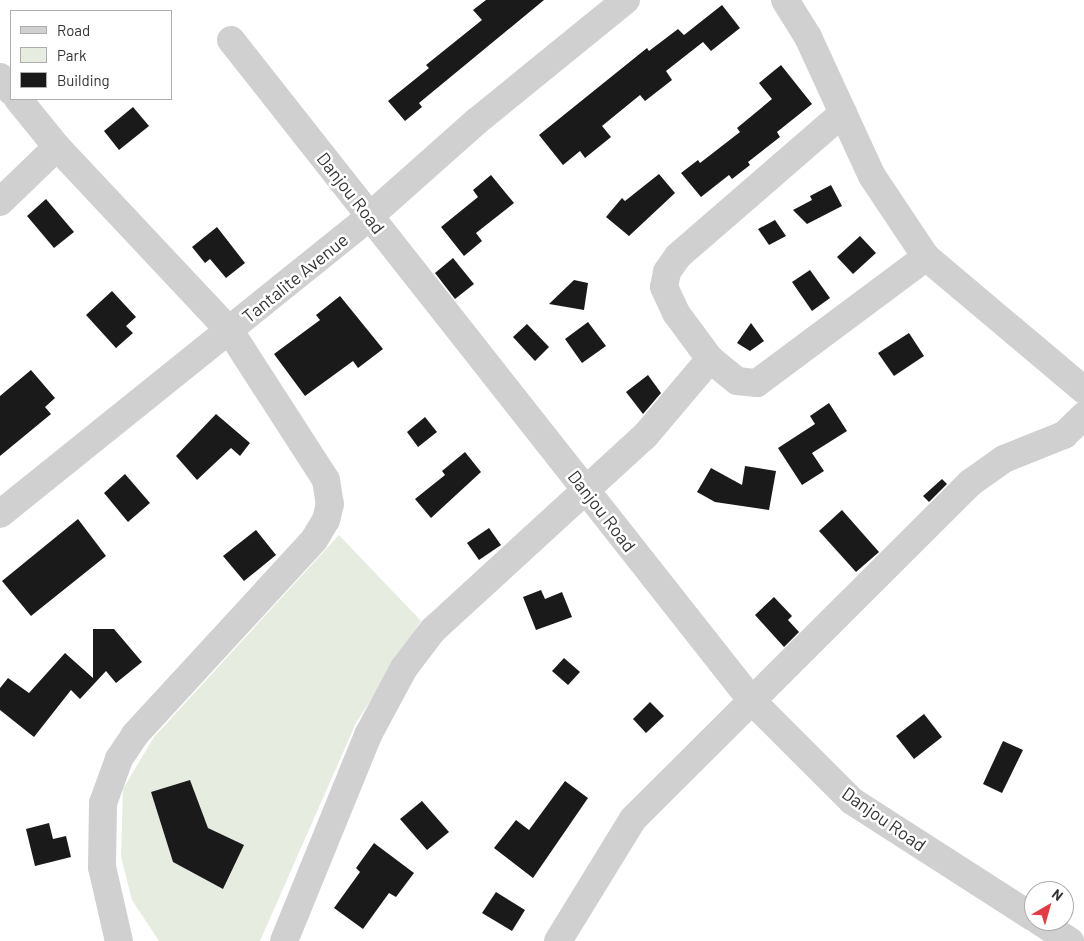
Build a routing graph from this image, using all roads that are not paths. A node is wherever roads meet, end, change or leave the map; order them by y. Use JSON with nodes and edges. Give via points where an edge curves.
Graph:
{"nodes":[{"id":1,"x":626,"y":0,"type":"edge"},
{"id":2,"x":786,"y":0,"type":"edge"},
{"id":3,"x":231,"y":40,"type":"dead end"},
{"id":4,"x":0,"y":77,"type":"edge"},
{"id":5,"x":10,"y":90,"type":"edge"},
{"id":6,"x":19,"y":100,"type":"edge"},
{"id":7,"x":842,"y":113,"type":"junction"},
{"id":8,"x":57,"y":147,"type":"junction"},
{"id":9,"x":0,"y":202,"type":"edge"},
{"id":10,"x":370,"y":216,"type":"junction"},
{"id":11,"x":926,"y":257,"type":"junction"},
{"id":12,"x":230,"y":331,"type":"junction"},
{"id":13,"x":710,"y":359,"type":"junction"},
{"id":14,"x":1084,"y":390,"type":"edge"},
{"id":15,"x":1084,"y":416,"type":"edge"},
{"id":16,"x":588,"y":492,"type":"junction"},
{"id":17,"x":0,"y":514,"type":"edge"},
{"id":18,"x":752,"y":701,"type":"junction"},
{"id":19,"x":1024,"y":912,"type":"edge"},
{"id":20,"x":1054,"y":931,"type":"edge"},
{"id":21,"x":118,"y":941,"type":"edge"},
{"id":22,"x":284,"y":941,"type":"edge"},
{"id":23,"x":558,"y":941,"type":"edge"},
{"id":24,"x":1070,"y":941,"type":"edge"}],
"edges":[{"from":1,"to":10,"type":"street","name":"Tantalite Avenue","via":[[477,121]]},
{"from":2,"to":7,"type":"street","via":[[808,37]]},
{"from":3,"to":10,"type":"street","name":"Danjou Road"},
{"from":4,"to":5,"type":"street"},
{"from":6,"to":8,"type":"street"},
{"from":7,"to":11,"type":"street","via":[[872,176]]},
{"from":7,"to":13,"type":"street","via":[[678,256],[667,272],[664,287],[676,313]]},
{"from":8,"to":9,"type":"street"},
{"from":8,"to":12,"type":"street"},
{"from":10,"to":12,"type":"street","name":"Tantalite Avenue"},
{"from":10,"to":16,"type":"street","name":"Danjou Road"},
{"from":11,"to":13,"type":"street","via":[[757,383],[737,381]]},
{"from":11,"to":14,"type":"street"},
{"from":12,"to":17,"type":"street","name":"Tantalite Avenue"},
{"from":12,"to":21,"type":"street","via":[[326,480],[330,504],[326,520],[314,540],[135,735],[119,759],[103,803],[102,858]]},
{"from":13,"to":16,"type":"street","via":[[646,436]]},
{"from":15,"to":18,"type":"street","via":[[1064,435],[1004,459],[970,483]]},
{"from":16,"to":18,"type":"street","name":"Danjou Road"},
{"from":16,"to":22,"type":"street","via":[[433,630],[404,668],[368,735]]},
{"from":18,"to":19,"type":"street","name":"Danjou Road","via":[[852,801]]},
{"from":18,"to":23,"type":"street","via":[[633,819]]},
{"from":20,"to":24,"type":"street"}]}
